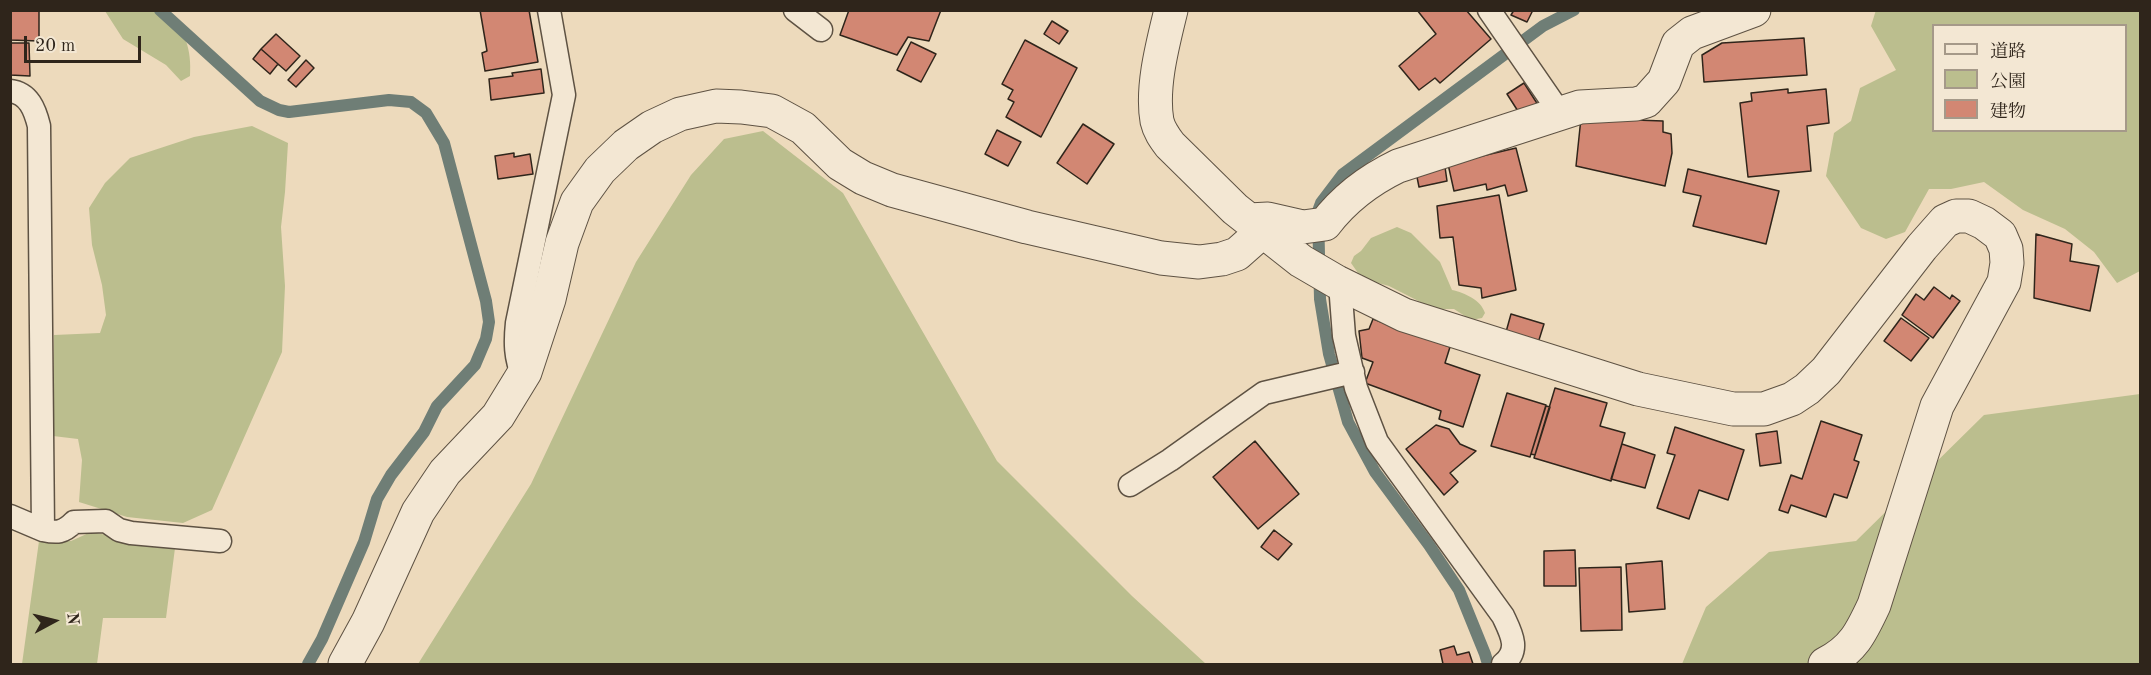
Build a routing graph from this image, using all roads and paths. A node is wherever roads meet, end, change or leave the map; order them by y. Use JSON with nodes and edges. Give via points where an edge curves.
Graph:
{"nodes":[{"id":1,"x":549,"y":10,"type":"edge"},
{"id":2,"x":795,"y":10,"type":"edge"},
{"id":3,"x":1171,"y":10,"type":"edge"},
{"id":4,"x":1489,"y":10,"type":"edge"},
{"id":5,"x":1754,"y":10,"type":"edge"},
{"id":6,"x":821,"y":30,"type":"dead end"},
{"id":7,"x":10,"y":91,"type":"edge"},
{"id":8,"x":1560,"y":113,"type":"junction"},
{"id":9,"x":1256,"y":225,"type":"junction"},
{"id":10,"x":1338,"y":283,"type":"junction"},
{"id":11,"x":1351,"y":373,"type":"junction"},
{"id":12,"x":523,"y":376,"type":"junction"},
{"id":13,"x":1130,"y":485,"type":"dead end"},
{"id":14,"x":10,"y":516,"type":"edge"},
{"id":15,"x":43,"y":530,"type":"junction"},
{"id":16,"x":220,"y":541,"type":"dead end"},
{"id":17,"x":345,"y":664,"type":"edge"},
{"id":18,"x":1504,"y":664,"type":"edge"},
{"id":19,"x":1826,"y":664,"type":"edge"}],
"edges":[{"from":1,"to":12,"type":"lane","via":[[564,95],[517,322],[514,343]]},
{"from":2,"to":6,"type":"lane"},
{"from":3,"to":9,"type":"street","via":[[1155,97],[1157,122],[1170,145]]},
{"from":4,"to":8,"type":"lane"},
{"from":5,"to":8,"type":"street","via":[[1692,33],[1678,44],[1664,81],[1646,102],[1580,107]]},
{"from":7,"to":15,"type":"lane","via":[[26,97],[39,126]]},
{"from":8,"to":9,"type":"street","via":[[1398,166],[1372,178],[1314,225],[1268,219]]},
{"from":9,"to":10,"type":"street","via":[[1301,261]]},
{"from":9,"to":12,"type":"street","via":[[1237,254],[1199,262],[1161,258],[892,190],[840,164],[803,128],[772,111],[716,106],[680,114],[652,127],[600,170],[577,202],[561,243],[549,298]]},
{"from":10,"to":11,"type":"lane"},
{"from":10,"to":19,"type":"street","via":[[1404,315],[1638,389],[1733,409],[1764,409],[1800,394],[1826,371],[1945,221],[1969,216],[1984,222],[2000,235],[2007,256],[2004,282],[1937,406],[1874,605],[1859,636],[1837,659]]},
{"from":11,"to":13,"type":"lane","via":[[1264,393]]},
{"from":11,"to":18,"type":"lane","via":[[1377,442],[1503,616],[1514,640],[1514,651]]},
{"from":12,"to":17,"type":"street","via":[[498,416],[445,472],[418,512]]},
{"from":14,"to":15,"type":"lane"},
{"from":15,"to":16,"type":"lane","via":[[58,533],[74,522],[106,521],[131,533]]}]}
